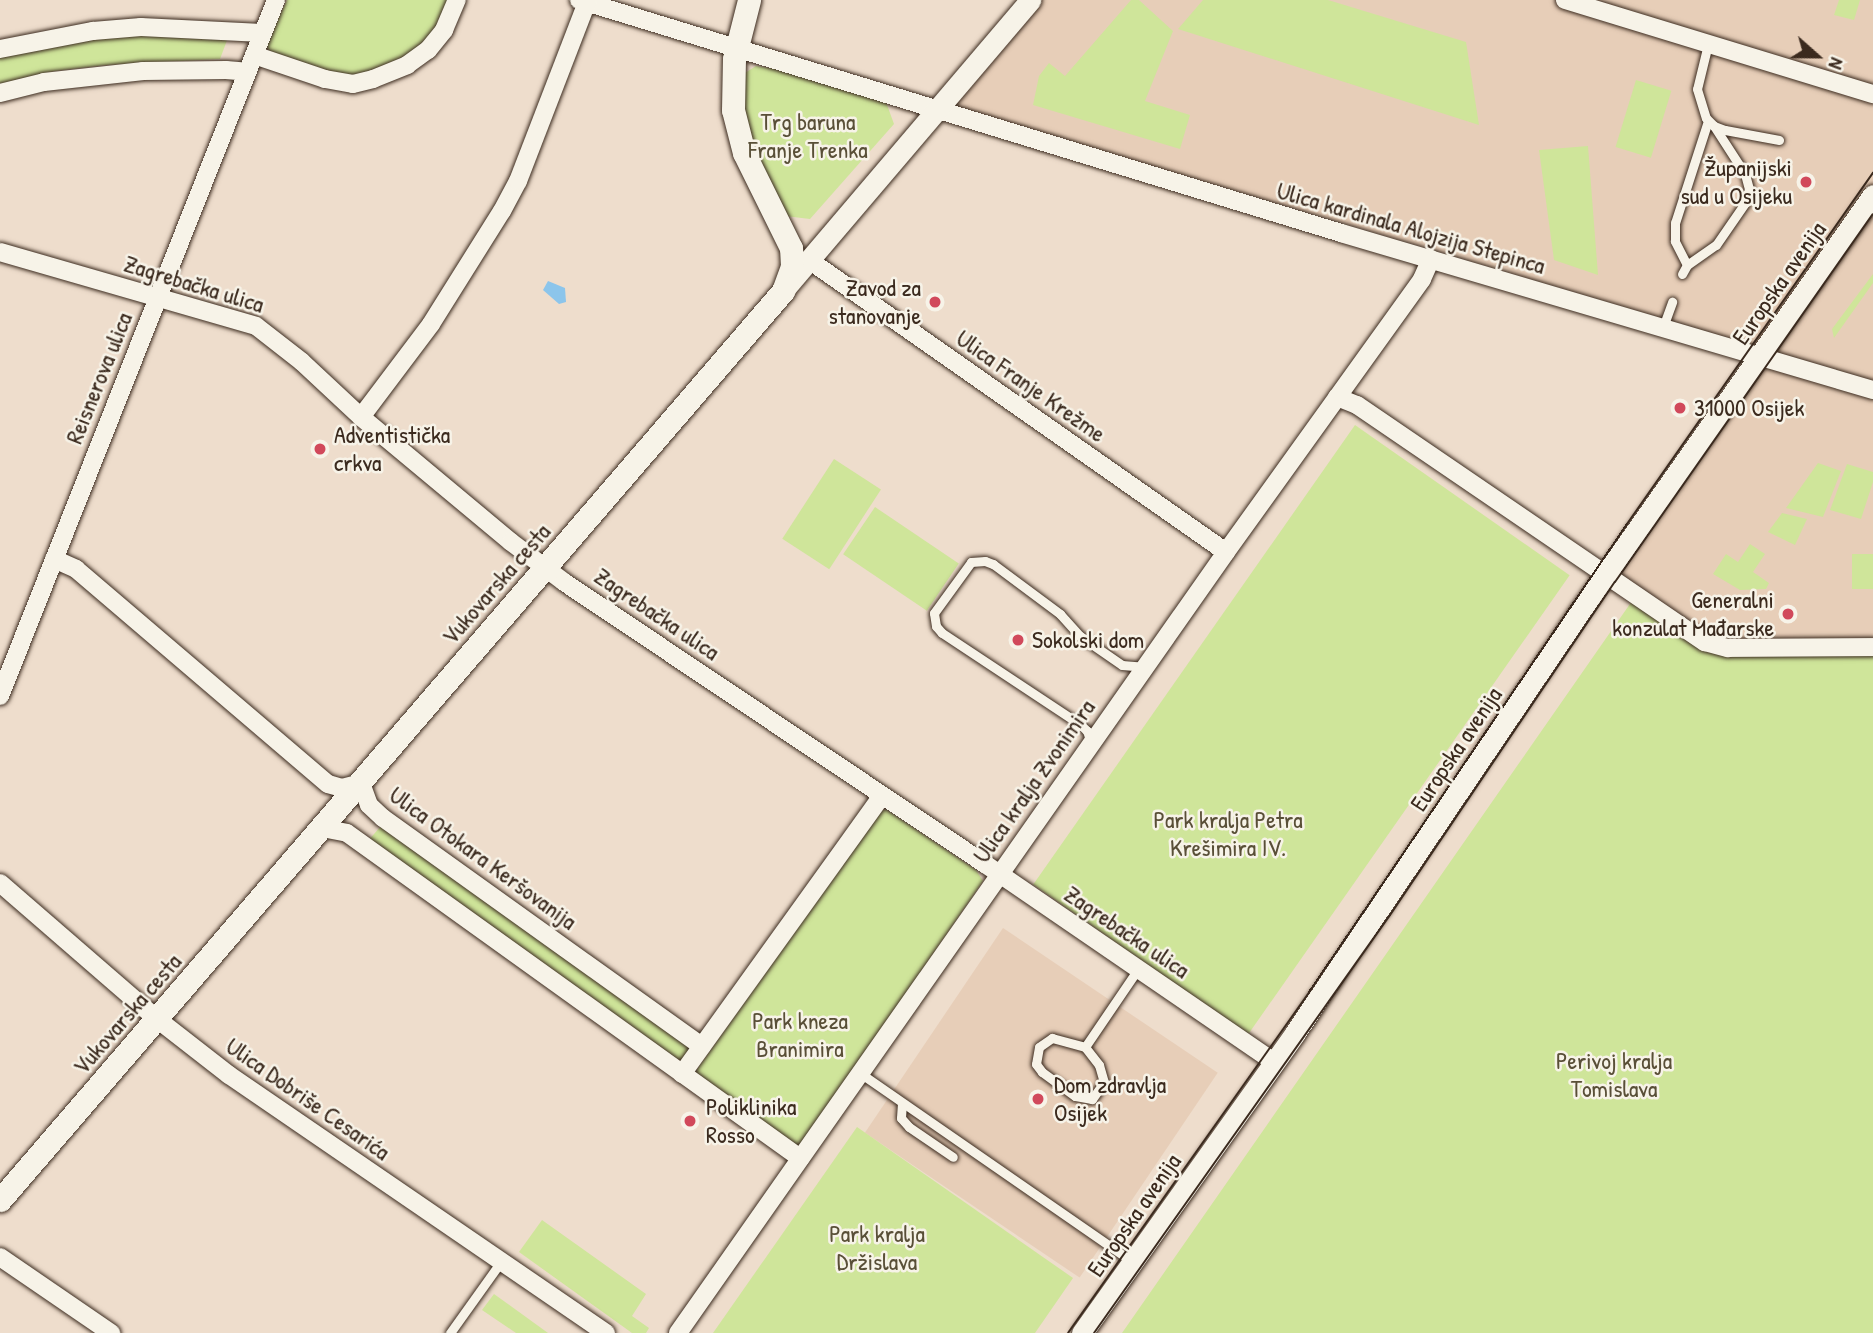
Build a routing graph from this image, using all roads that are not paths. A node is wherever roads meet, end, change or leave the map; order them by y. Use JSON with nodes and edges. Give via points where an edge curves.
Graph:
{"nodes":[{"id":1,"x":276,"y":0,"type":"edge"},
{"id":2,"x":457,"y":0,"type":"edge"},
{"id":3,"x":749,"y":0,"type":"edge"},
{"id":4,"x":1030,"y":0,"type":"edge"},
{"id":5,"x":1565,"y":0,"type":"edge"},
{"id":6,"x":583,"y":1,"type":"edge"},
{"id":7,"x":1590,"y":4,"type":"edge"},
{"id":8,"x":262,"y":33,"type":"junction"},
{"id":9,"x":1708,"y":44,"type":"junction"},
{"id":10,"x":0,"y":49,"type":"edge"},
{"id":11,"x":736,"y":49,"type":"junction"},
{"id":12,"x":254,"y":55,"type":"junction"},
{"id":13,"x":247,"y":72,"type":"junction"},
{"id":14,"x":0,"y":93,"type":"edge"},
{"id":15,"x":1873,"y":94,"type":"edge"},
{"id":16,"x":937,"y":110,"type":"junction"},
{"id":17,"x":1711,"y":123,"type":"junction"},
{"id":18,"x":1779,"y":140,"type":"dead end"},
{"id":19,"x":1873,"y":195,"type":"edge"},
{"id":20,"x":0,"y":252,"type":"edge"},
{"id":21,"x":1432,"y":259,"type":"junction"},
{"id":22,"x":809,"y":260,"type":"junction"},
{"id":23,"x":783,"y":291,"type":"junction"},
{"id":24,"x":158,"y":297,"type":"junction"},
{"id":25,"x":1672,"y":302,"type":"dead end"},
{"id":26,"x":1663,"y":327,"type":"junction"},
{"id":27,"x":1760,"y":356,"type":"junction"},
{"id":28,"x":1873,"y":390,"type":"edge"},
{"id":29,"x":1336,"y":397,"type":"junction"},
{"id":30,"x":362,"y":417,"type":"junction"},
{"id":31,"x":1226,"y":552,"type":"junction"},
{"id":32,"x":54,"y":559,"type":"junction"},
{"id":33,"x":544,"y":567,"type":"junction"},
{"id":34,"x":1605,"y":575,"type":"junction"},
{"id":35,"x":1873,"y":648,"type":"edge"},
{"id":36,"x":1145,"y":667,"type":"junction"},
{"id":37,"x":0,"y":696,"type":"edge"},
{"id":38,"x":1091,"y":744,"type":"junction"},
{"id":39,"x":361,"y":783,"type":"junction"},
{"id":40,"x":882,"y":796,"type":"junction"},
{"id":41,"x":322,"y":828,"type":"junction"},
{"id":42,"x":999,"y":874,"type":"junction"},
{"id":43,"x":0,"y":883,"type":"edge"},
{"id":44,"x":1138,"y":969,"type":"junction"},
{"id":45,"x":158,"y":1019,"type":"junction"},
{"id":46,"x":702,"y":1046,"type":"junction"},
{"id":47,"x":1085,"y":1047,"type":"junction"},
{"id":48,"x":1274,"y":1062,"type":"junction"},
{"id":49,"x":860,"y":1073,"type":"junction"},
{"id":50,"x":682,"y":1074,"type":"junction"},
{"id":51,"x":902,"y":1103,"type":"junction"},
{"id":52,"x":953,"y":1157,"type":"dead end"},
{"id":53,"x":800,"y":1158,"type":"junction"},
{"id":54,"x":0,"y":1200,"type":"edge"},
{"id":55,"x":0,"y":1257,"type":"edge"},
{"id":56,"x":502,"y":1260,"type":"junction"},
{"id":57,"x":1133,"y":1262,"type":"junction"},
{"id":58,"x":102,"y":1331,"type":"edge"},
{"id":59,"x":450,"y":1333,"type":"edge"},
{"id":60,"x":606,"y":1333,"type":"edge"},
{"id":61,"x":678,"y":1333,"type":"edge"},
{"id":62,"x":1082,"y":1333,"type":"edge"}],
"edges":[{"from":1,"to":8,"type":"street","name":"Reisnerova ulica"},
{"from":2,"to":12,"type":"street","via":[[444,30],[428,50],[373,79],[353,84],[325,79]]},
{"from":3,"to":11,"type":"main road"},
{"from":4,"to":16,"type":"street","name":"Vukovarska cesta"},
{"from":5,"to":7,"type":"street"},
{"from":6,"to":11,"type":"street"},
{"from":6,"to":30,"type":"street","via":[[527,158],[502,211],[431,324]]},
{"from":7,"to":9,"type":"street"},
{"from":8,"to":10,"type":"street","via":[[141,27]]},
{"from":8,"to":12,"type":"street","name":"Reisnerova ulica"},
{"from":9,"to":15,"type":"street"},
{"from":9,"to":17,"type":"lane","via":[[1696,89]]},
{"from":11,"to":16,"type":"street"},
{"from":11,"to":23,"type":"main road","via":[[732,89],[738,135],[791,248],[792,266]]},
{"from":12,"to":13,"type":"street","name":"Reisnerova ulica"},
{"from":13,"to":14,"type":"street","via":[[143,71],[44,82]]},
{"from":13,"to":24,"type":"street","name":"Reisnerova ulica"},
{"from":16,"to":21,"type":"street","name":"Ulica kardinala Alojzija Stepinca"},
{"from":16,"to":22,"type":"street","name":"Vukovarska cesta"},
{"from":17,"to":17,"type":"lane","via":[[1675,223],[1684,270],[1716,245],[1749,189],[1745,174]]},
{"from":17,"to":18,"type":"lane"},
{"from":19,"to":27,"type":"street","name":"Europska avenija"},
{"from":20,"to":24,"type":"street","name":"Zagrebačka ulica"},
{"from":21,"to":26,"type":"street","name":"Ulica kardinala Alojzija Stepinca"},
{"from":21,"to":29,"type":"street","name":"Ulica kralja Zvonimira"},
{"from":22,"to":23,"type":"street","name":"Vukovarska cesta"},
{"from":22,"to":31,"type":"street","name":"Ulica Franje Krežme"},
{"from":23,"to":33,"type":"main road","name":"Vukovarska cesta"},
{"from":24,"to":30,"type":"street","name":"Zagrebačka ulica","via":[[256,326]]},
{"from":24,"to":32,"type":"street","name":"Reisnerova ulica"},
{"from":25,"to":26,"type":"lane"},
{"from":26,"to":27,"type":"street","name":"Ulica kardinala Alojzija Stepinca"},
{"from":27,"to":28,"type":"street","name":"Ulica kardinala Alojzija Stepinca"},
{"from":27,"to":34,"type":"street","name":"Europska avenija"},
{"from":29,"to":31,"type":"street","name":"Ulica kralja Zvonimira"},
{"from":29,"to":34,"type":"street","via":[[1357,405]]},
{"from":30,"to":33,"type":"street","name":"Zagrebačka ulica"},
{"from":31,"to":36,"type":"street","name":"Ulica kralja Zvonimira"},
{"from":32,"to":37,"type":"street","name":"Reisnerova ulica"},
{"from":32,"to":39,"type":"street","name":"Ulica Otokara Keršovanija","via":[[76,569],[328,784],[342,788]]},
{"from":33,"to":39,"type":"main road","name":"Vukovarska cesta"},
{"from":33,"to":40,"type":"street","name":"Zagrebačka ulica"},
{"from":34,"to":35,"type":"street","via":[[1713,645]]},
{"from":34,"to":48,"type":"street","name":"Europska avenija"},
{"from":36,"to":38,"type":"street","name":"Ulica kralja Zvonimira"},
{"from":36,"to":38,"type":"lane","via":[[1122,665],[985,561],[971,562],[934,613],[942,633],[1080,725]]},
{"from":38,"to":42,"type":"street","name":"Ulica kralja Zvonimira"},
{"from":39,"to":41,"type":"main road","name":"Vukovarska cesta"},
{"from":39,"to":46,"type":"street","name":"Ulica Otokara Keršovanija","via":[[369,805],[383,818]]},
{"from":40,"to":42,"type":"street","name":"Zagrebačka ulica"},
{"from":40,"to":46,"type":"street"},
{"from":41,"to":45,"type":"main road","name":"Vukovarska cesta"},
{"from":41,"to":50,"type":"street","via":[[347,833]]},
{"from":42,"to":44,"type":"street","name":"Zagrebačka ulica"},
{"from":42,"to":49,"type":"street","name":"Ulica kralja Zvonimira"},
{"from":43,"to":45,"type":"street","name":"Ulica Dobriše Cesarića"},
{"from":44,"to":47,"type":"lane"},
{"from":44,"to":48,"type":"street","name":"Zagrebačka ulica"},
{"from":45,"to":54,"type":"main road","name":"Vukovarska cesta"},
{"from":45,"to":56,"type":"street","name":"Ulica Dobriše Cesarića","via":[[248,1089]]},
{"from":46,"to":50,"type":"street"},
{"from":47,"to":47,"type":"lane","via":[[1052,1038],[1039,1048],[1037,1064],[1075,1096],[1092,1099],[1102,1088],[1104,1075]]},
{"from":48,"to":57,"type":"street","name":"Europska avenija"},
{"from":49,"to":51,"type":"lane"},
{"from":49,"to":53,"type":"street","name":"Ulica kralja Zvonimira"},
{"from":50,"to":53,"type":"street"},
{"from":51,"to":52,"type":"lane","via":[[901,1118]]},
{"from":51,"to":57,"type":"lane"},
{"from":53,"to":61,"type":"street","name":"Ulica kralja Zvonimira"},
{"from":55,"to":58,"type":"street"},
{"from":56,"to":59,"type":"lane"},
{"from":56,"to":60,"type":"street","name":"Ulica Dobriše Cesarića"},
{"from":57,"to":62,"type":"street","name":"Europska avenija"}]}
